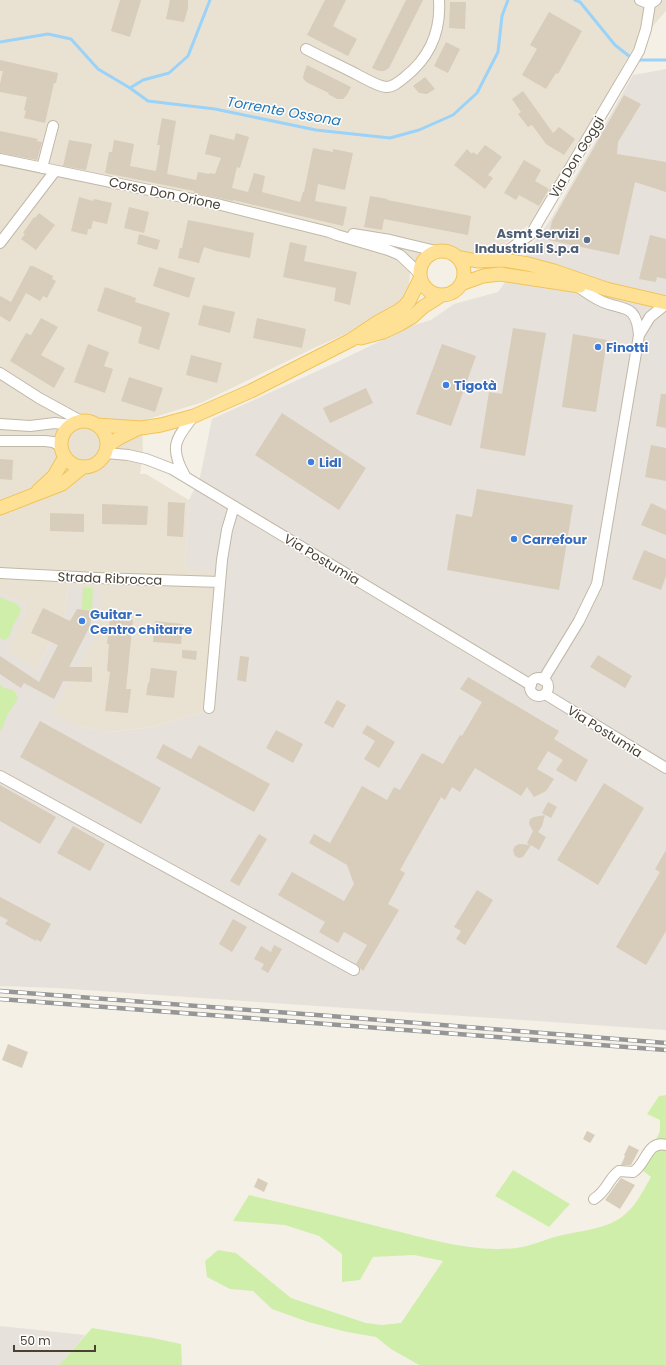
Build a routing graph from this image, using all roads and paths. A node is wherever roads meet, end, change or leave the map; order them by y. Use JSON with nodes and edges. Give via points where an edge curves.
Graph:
{"nodes":[{"id":1,"x":439,"y":0,"type":"edge"},
{"id":2,"x":640,"y":0,"type":"edge"},
{"id":3,"x":653,"y":2,"type":"edge"},
{"id":4,"x":306,"y":49,"type":"dead end"},
{"id":5,"x":53,"y":126,"type":"dead end"},
{"id":6,"x":0,"y":159,"type":"edge"},
{"id":7,"x":42,"y":168,"type":"junction"},
{"id":8,"x":55,"y":171,"type":"junction"},
{"id":9,"x":330,"y":232,"type":"junction"},
{"id":10,"x":520,"y":242,"type":"junction"},
{"id":11,"x":0,"y":243,"type":"edge"},
{"id":12,"x":436,"y":251,"type":"junction"},
{"id":13,"x":457,"y":257,"type":"junction"},
{"id":14,"x":496,"y":259,"type":"junction"},
{"id":15,"x":512,"y":261,"type":"junction"},
{"id":16,"x":490,"y":274,"type":"junction"},
{"id":17,"x":420,"y":276,"type":"junction"},
{"id":18,"x":461,"y":284,"type":"junction"},
{"id":19,"x":575,"y":286,"type":"junction"},
{"id":20,"x":606,"y":289,"type":"junction"},
{"id":21,"x":442,"y":296,"type":"junction"},
{"id":22,"x":666,"y":304,"type":"edge"},
{"id":23,"x":639,"y":335,"type":"junction"},
{"id":24,"x":351,"y":340,"type":"junction"},
{"id":25,"x":0,"y":374,"type":"edge"},
{"id":26,"x":48,"y":402,"type":"junction"},
{"id":27,"x":194,"y":416,"type":"junction"},
{"id":28,"x":55,"y":423,"type":"junction"},
{"id":29,"x":76,"y":423,"type":"junction"},
{"id":30,"x":0,"y":424,"type":"edge"},
{"id":31,"x":97,"y":425,"type":"junction"},
{"id":32,"x":141,"y":428,"type":"junction"},
{"id":33,"x":0,"y":441,"type":"edge"},
{"id":34,"x":106,"y":450,"type":"junction"},
{"id":35,"x":63,"y":452,"type":"junction"},
{"id":36,"x":83,"y":467,"type":"junction"},
{"id":37,"x":185,"y":476,"type":"junction"},
{"id":38,"x":35,"y":494,"type":"junction"},
{"id":39,"x":234,"y":506,"type":"junction"},
{"id":40,"x":0,"y":508,"type":"edge"},
{"id":41,"x":0,"y":573,"type":"edge"},
{"id":42,"x":220,"y":582,"type":"junction"},
{"id":43,"x":543,"y":680,"type":"junction"},
{"id":44,"x":531,"y":685,"type":"junction"},
{"id":45,"x":545,"y":694,"type":"junction"},
{"id":46,"x":209,"y":708,"type":"dead end"},
{"id":47,"x":666,"y":768,"type":"edge"},
{"id":48,"x":0,"y":776,"type":"edge"},
{"id":49,"x":354,"y":970,"type":"dead end"},
{"id":50,"x":666,"y":1145,"type":"edge"},
{"id":51,"x":594,"y":1199,"type":"dead end"}],
"edges":[{"from":1,"to":4,"type":"street","via":[[437,32],[430,49],[416,68],[391,87],[372,82]]},
{"from":2,"to":3,"type":"street"},
{"from":3,"to":10,"type":"street","name":"Via Don Goggi","via":[[639,51],[531,234]]},
{"from":5,"to":7,"type":"street"},
{"from":6,"to":7,"type":"street","name":"Corso Don Orione"},
{"from":7,"to":8,"type":"street","name":"Corso Don Orione"},
{"from":8,"to":9,"type":"street","name":"Corso Don Orione","via":[[221,205]]},
{"from":8,"to":11,"type":"street"},
{"from":9,"to":12,"type":"street","name":"Corso Don Orione","via":[[390,240]]},
{"from":9,"to":17,"type":"street","name":"Corso Don Orione","via":[[400,255]]},
{"from":10,"to":14,"type":"street","name":"Via Don Goggi"},
{"from":10,"to":15,"type":"street","name":"Via Don Goggi"},
{"from":12,"to":13,"type":"main road","via":[[447,251]]},
{"from":12,"to":17,"type":"main road","via":[[422,262]]},
{"from":13,"to":14,"type":"main road","via":[[477,261]]},
{"from":13,"to":18,"type":"main road","via":[[464,272]]},
{"from":14,"to":15,"type":"main road"},
{"from":15,"to":16,"type":"main road"},
{"from":15,"to":20,"type":"main road","via":[[554,271]]},
{"from":16,"to":18,"type":"main road"},
{"from":16,"to":19,"type":"main road"},
{"from":17,"to":21,"type":"main road","via":[[426,289]]},
{"from":17,"to":24,"type":"main road","via":[[404,307]]},
{"from":18,"to":21,"type":"main road","via":[[453,292]]},
{"from":19,"to":20,"type":"main road"},
{"from":19,"to":23,"type":"street","via":[[600,301],[633,313],[638,323]]},
{"from":20,"to":22,"type":"main road"},
{"from":21,"to":24,"type":"main road","via":[[400,324],[370,336]]},
{"from":22,"to":23,"type":"street","via":[[650,317]]},
{"from":23,"to":43,"type":"street","via":[[597,584],[579,621]]},
{"from":24,"to":27,"type":"main road","via":[[251,391]]},
{"from":25,"to":26,"type":"street"},
{"from":26,"to":28,"type":"street","via":[[57,415]]},
{"from":26,"to":29,"type":"street"},
{"from":27,"to":32,"type":"main road"},
{"from":27,"to":37,"type":"street","via":[[176,442],[177,463]]},
{"from":28,"to":29,"type":"street"},
{"from":28,"to":30,"type":"street","via":[[30,426]]},
{"from":29,"to":31,"type":"main road","via":[[92,422]]},
{"from":29,"to":35,"type":"main road","via":[[63,435]]},
{"from":31,"to":32,"type":"main road"},
{"from":31,"to":34,"type":"main road","via":[[107,437]]},
{"from":32,"to":34,"type":"main road","via":[[119,438]]},
{"from":33,"to":35,"type":"street","via":[[53,442]]},
{"from":34,"to":36,"type":"main road","via":[[97,464]]},
{"from":34,"to":37,"type":"street","name":"Via Postumia","via":[[146,459]]},
{"from":35,"to":36,"type":"main road","via":[[70,462]]},
{"from":35,"to":38,"type":"main road","via":[[54,476]]},
{"from":36,"to":38,"type":"main road","via":[[62,484]]},
{"from":37,"to":39,"type":"street","name":"Via Postumia"},
{"from":38,"to":40,"type":"main road"},
{"from":39,"to":42,"type":"street","via":[[226,530]]},
{"from":39,"to":44,"type":"street","name":"Via Postumia"},
{"from":41,"to":42,"type":"street","name":"Strada Ribrocca"},
{"from":42,"to":46,"type":"street"},
{"from":43,"to":44,"type":"street","via":[[535,680]]},
{"from":43,"to":45,"type":"street","via":[[548,686]]},
{"from":44,"to":45,"type":"street","via":[[534,695]]},
{"from":45,"to":47,"type":"street","name":"Via Postumia"},
{"from":48,"to":49,"type":"street"},
{"from":50,"to":51,"type":"street","via":[[655,1145],[650,1149],[637,1170],[619,1171],[614,1174],[604,1191]]}]}
